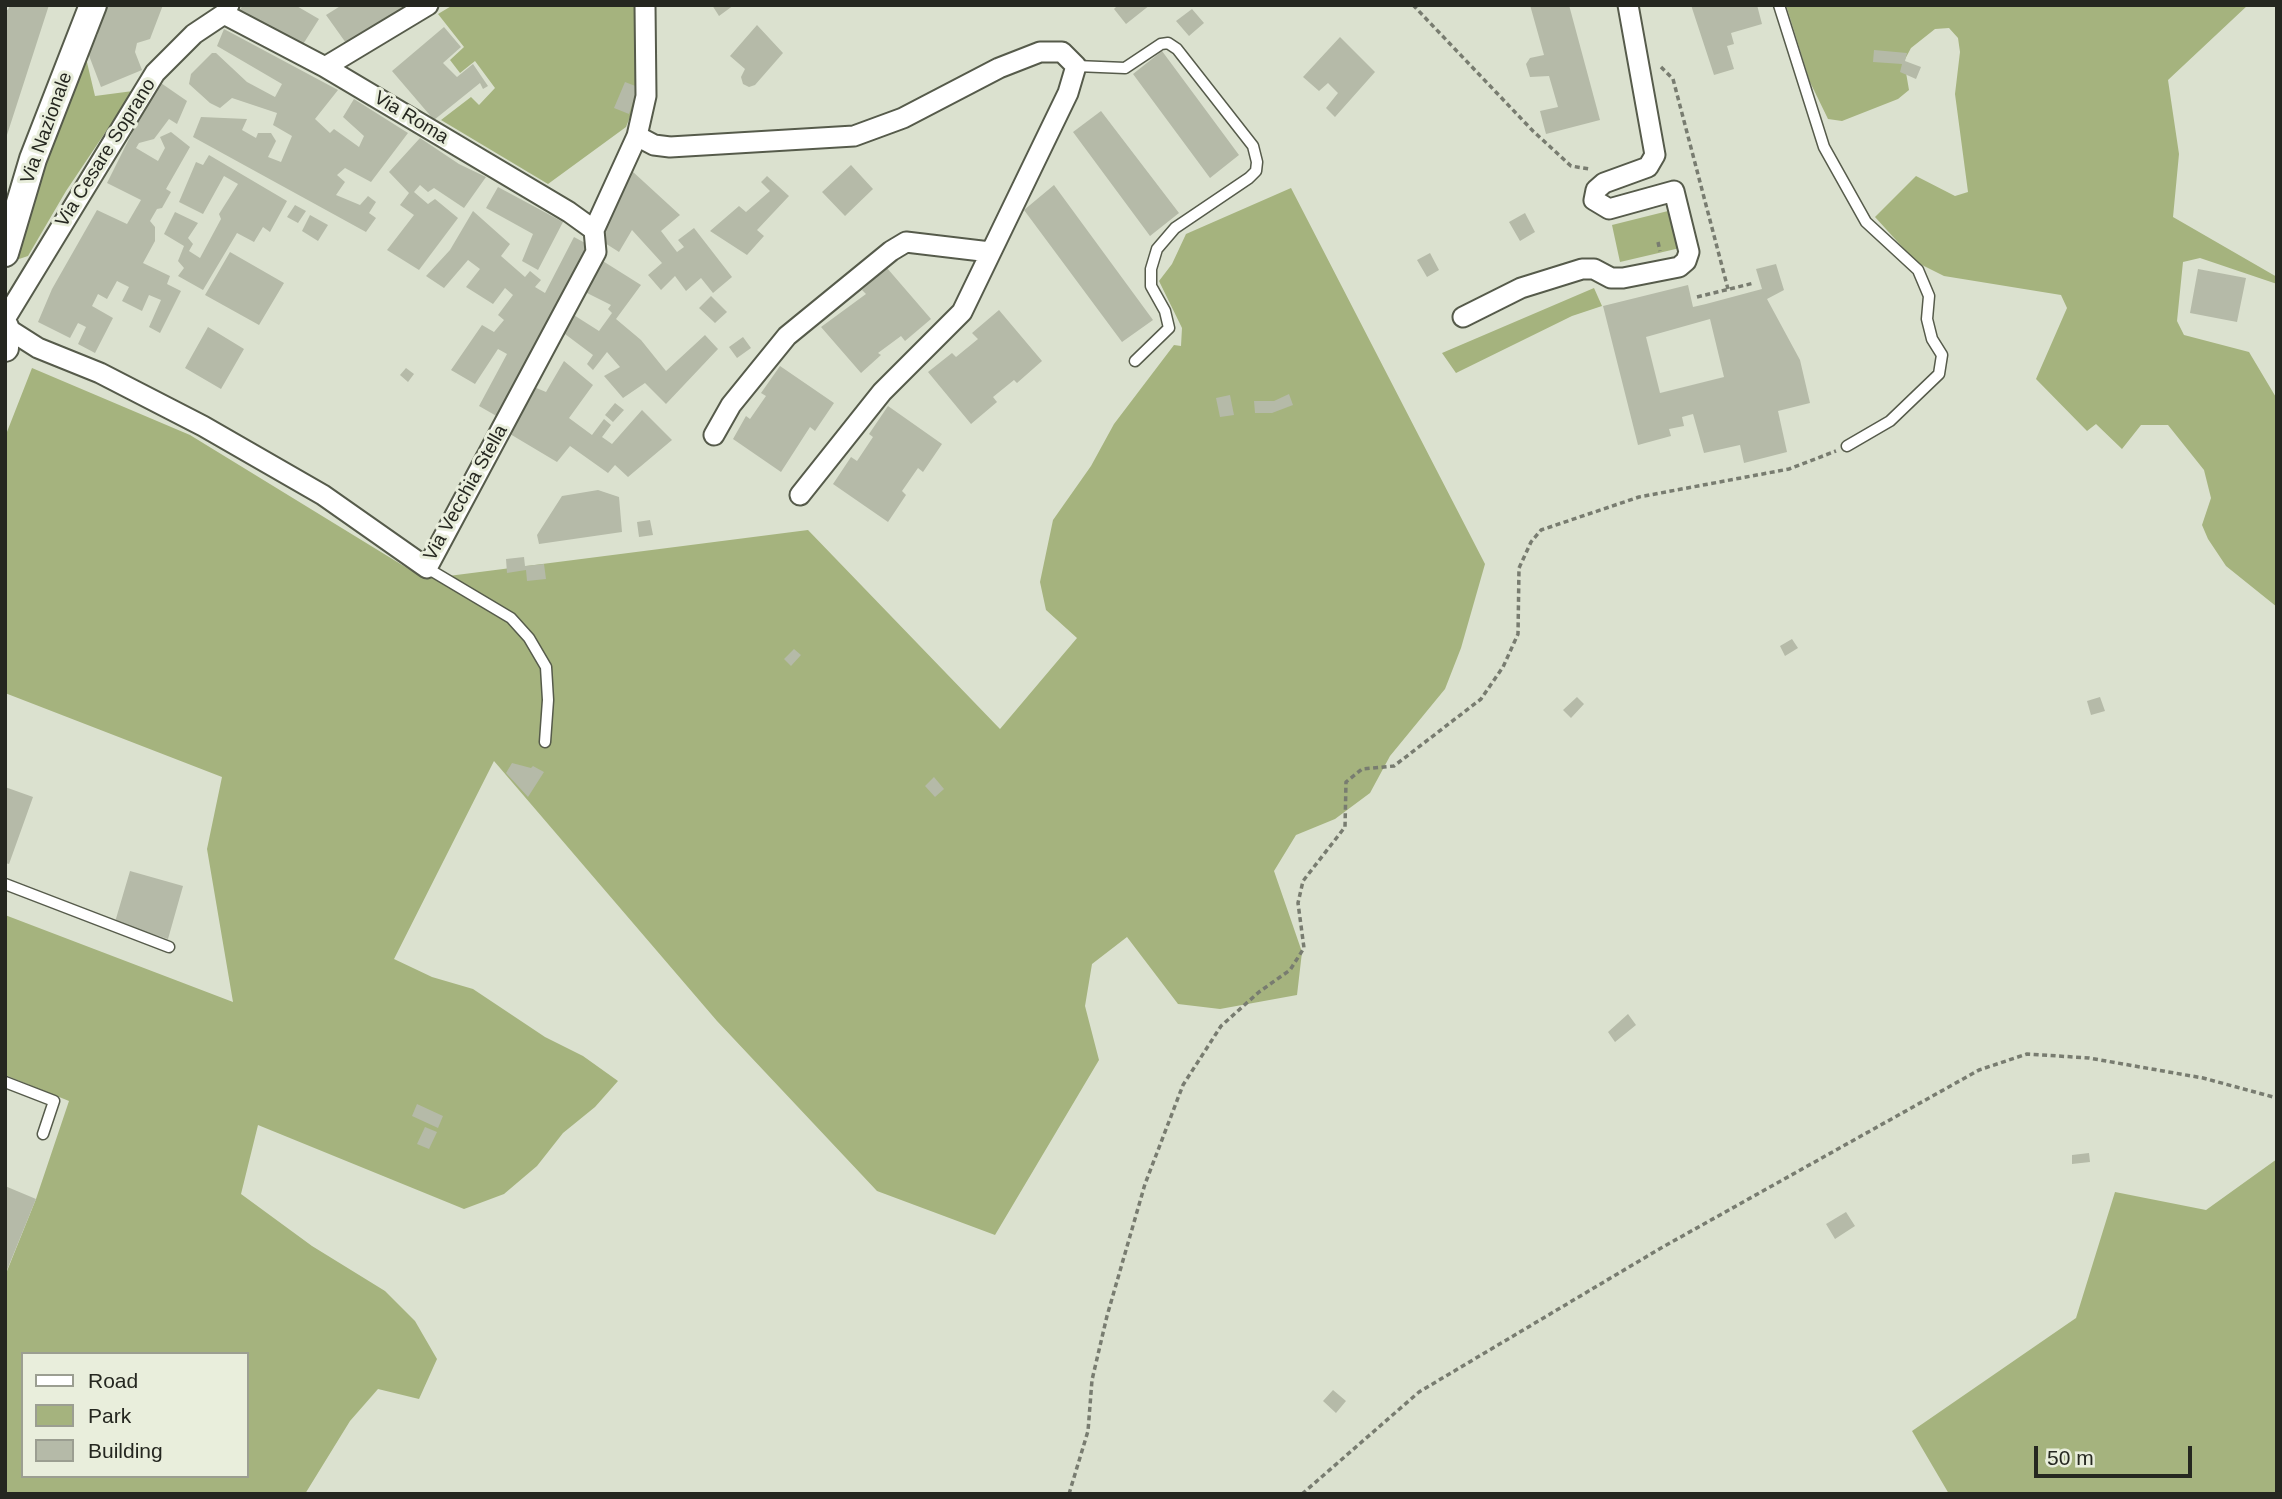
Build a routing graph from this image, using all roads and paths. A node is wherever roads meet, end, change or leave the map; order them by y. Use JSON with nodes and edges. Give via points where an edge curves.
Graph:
{"nodes":[{"id":1,"x":93,"y":5,"type":"edge"},
{"id":2,"x":428,"y":5,"type":"edge"},
{"id":3,"x":645,"y":5,"type":"edge"},
{"id":4,"x":1413,"y":5,"type":"edge"},
{"id":5,"x":1628,"y":5,"type":"edge"},
{"id":6,"x":1779,"y":5,"type":"edge"},
{"id":7,"x":226,"y":9,"type":"edge"},
{"id":8,"x":1076,"y":66,"type":"junction"},
{"id":9,"x":325,"y":67,"type":"junction"},
{"id":10,"x":1673,"y":79,"type":"dead end"},
{"id":11,"x":637,"y":136,"type":"junction"},
{"id":12,"x":1598,"y":168,"type":"dead end"},
{"id":13,"x":594,"y":230,"type":"junction"},
{"id":14,"x":990,"y":252,"type":"junction"},
{"id":15,"x":5,"y":253,"type":"edge"},
{"id":16,"x":1754,"y":283,"type":"dead end"},
{"id":17,"x":1728,"y":289,"type":"junction"},
{"id":18,"x":1697,"y":297,"type":"dead end"},
{"id":19,"x":1463,"y":317,"type":"dead end"},
{"id":20,"x":5,"y":319,"type":"edge"},
{"id":21,"x":5,"y":327,"type":"edge"},
{"id":22,"x":5,"y":348,"type":"edge"},
{"id":23,"x":38,"y":348,"type":"junction"},
{"id":24,"x":5,"y":355,"type":"edge"},
{"id":25,"x":1135,"y":360,"type":"dead end"},
{"id":26,"x":714,"y":435,"type":"dead end"},
{"id":27,"x":1847,"y":446,"type":"joint"},
{"id":28,"x":800,"y":495,"type":"dead end"},
{"id":29,"x":427,"y":568,"type":"junction"},
{"id":30,"x":545,"y":742,"type":"dead end"},
{"id":31,"x":5,"y":884,"type":"edge"},
{"id":32,"x":169,"y":947,"type":"dead end"},
{"id":33,"x":5,"y":1082,"type":"edge"},
{"id":34,"x":2277,"y":1098,"type":"edge"},
{"id":35,"x":43,"y":1134,"type":"dead end"},
{"id":36,"x":1069,"y":1494,"type":"edge"},
{"id":37,"x":1302,"y":1494,"type":"edge"}],
"edges":[{"from":1,"to":15,"type":"main road","name":"Via Nazionale","via":[[33,159]]},
{"from":2,"to":9,"type":"street"},
{"from":3,"to":11,"type":"street","name":"Via Vecchia Stella","via":[[646,96]]},
{"from":4,"to":12,"type":"path","via":[[1571,166]]},
{"from":5,"to":19,"type":"street","via":[[1655,155],[1648,167],[1600,186],[1594,200],[1609,209],[1674,191],[1689,252],[1686,261],[1672,269],[1617,278],[1582,269],[1521,288]]},
{"from":6,"to":27,"type":"lane","via":[[1825,147],[1866,222],[1918,270],[1929,296],[1927,319],[1932,339],[1942,355],[1939,374],[1890,421]]},
{"from":7,"to":9,"type":"street","name":"Via Roma"},
{"from":7,"to":20,"type":"street","name":"Via Cesare Soprano","via":[[155,73]]},
{"from":8,"to":11,"type":"street","via":[[1062,52],[1040,52],[903,118],[854,136],[670,147]]},
{"from":8,"to":14,"type":"street","via":[[1068,93]]},
{"from":8,"to":25,"type":"lane","via":[[1125,68],[1168,43],[1253,146],[1257,162],[1256,172],[1175,228],[1157,249],[1151,286],[1169,328]]},
{"from":9,"to":13,"type":"street","name":"Via Roma"},
{"from":10,"to":17,"type":"path"},
{"from":11,"to":13,"type":"street","name":"Via Vecchia Stella"},
{"from":13,"to":29,"type":"street","name":"Via Vecchia Stella","via":[[596,251]]},
{"from":14,"to":26,"type":"street","via":[[906,242],[891,251],[787,336],[731,405]]},
{"from":14,"to":28,"type":"street","via":[[962,312],[882,392]]},
{"from":16,"to":17,"type":"path"},
{"from":17,"to":18,"type":"path"},
{"from":21,"to":22,"type":"main road"},
{"from":21,"to":23,"type":"street","name":"Via Vecchia Stella"},
{"from":23,"to":24,"type":"street"},
{"from":23,"to":29,"type":"street","name":"Via Vecchia Stella","via":[[100,373],[203,426],[323,495]]},
{"from":27,"to":36,"type":"path","via":[[1788,469],[1639,497],[1541,530],[1519,568],[1518,634],[1481,699],[1394,766],[1362,769],[1346,782],[1345,827],[1303,881],[1298,903],[1304,948],[1290,970],[1221,1026],[1183,1085],[1145,1184],[1107,1315],[1092,1380],[1088,1431]]},
{"from":29,"to":30,"type":"lane","via":[[512,618],[529,638],[546,667]]},
{"from":31,"to":32,"type":"lane"},
{"from":33,"to":35,"type":"lane","via":[[54,1101]]},
{"from":34,"to":37,"type":"path","via":[[2089,1058],[2027,1054],[1979,1070],[1661,1248],[1419,1392]]}]}
